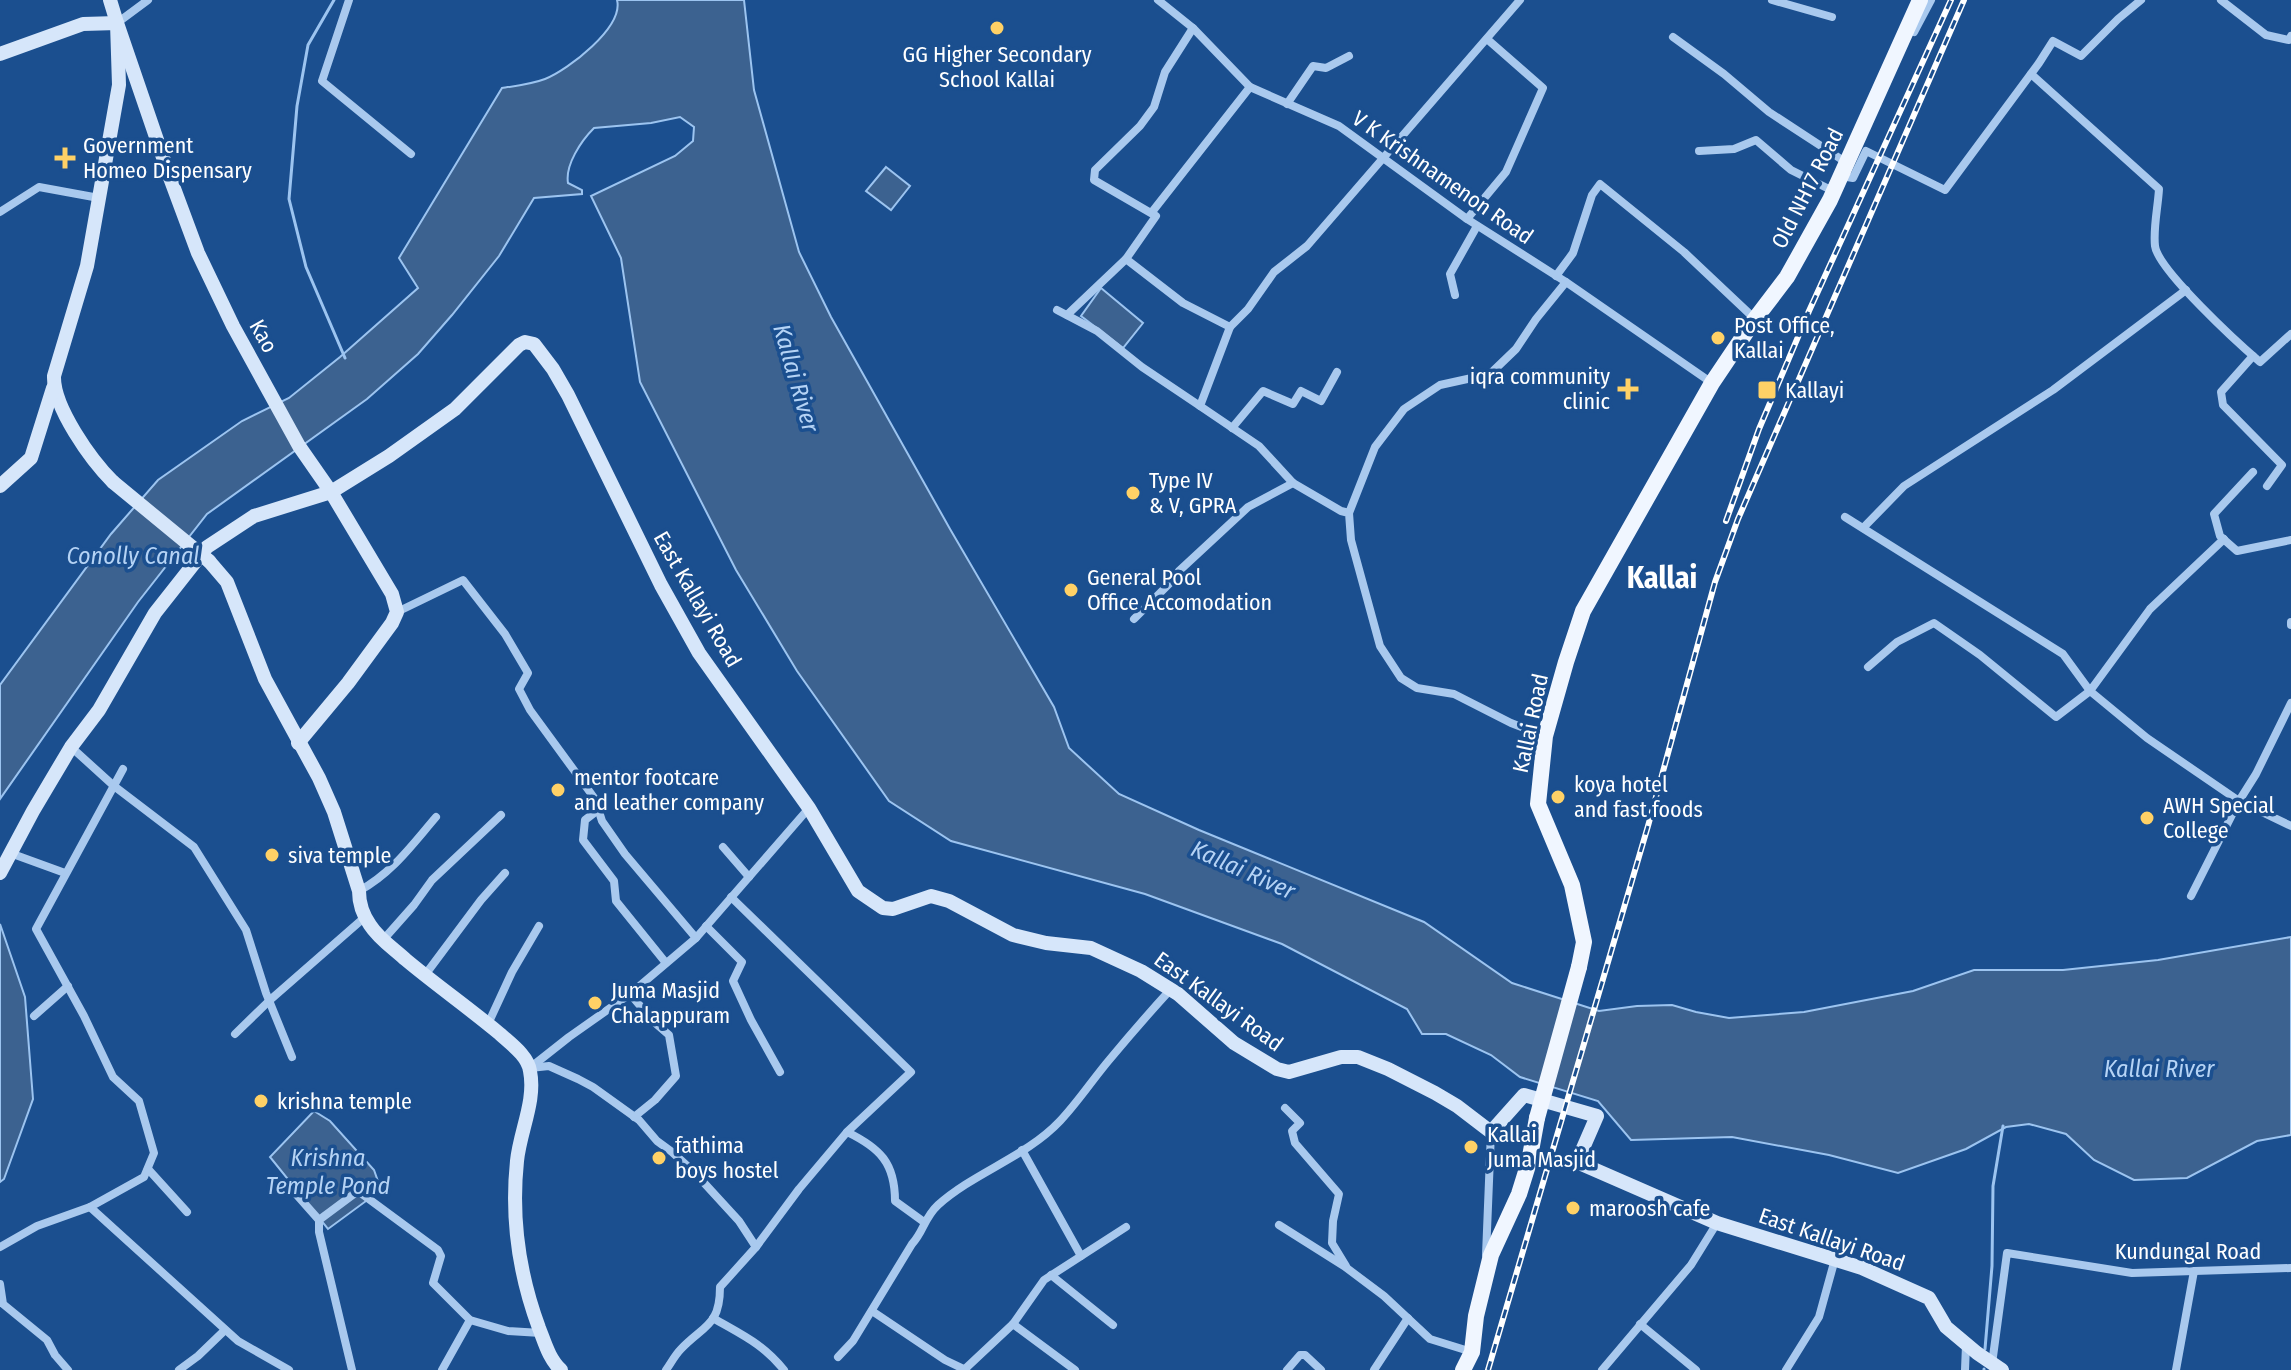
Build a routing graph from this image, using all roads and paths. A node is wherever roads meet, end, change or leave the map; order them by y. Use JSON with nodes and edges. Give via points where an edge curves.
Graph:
{"nodes":[{"id":1,"x":110,"y":0,"type":"edge"},
{"id":2,"x":148,"y":0,"type":"edge"},
{"id":3,"x":349,"y":0,"type":"edge"},
{"id":4,"x":1158,"y":0,"type":"edge"},
{"id":5,"x":1520,"y":0,"type":"edge"},
{"id":6,"x":1772,"y":0,"type":"edge"},
{"id":7,"x":2141,"y":0,"type":"edge"},
{"id":8,"x":2221,"y":0,"type":"edge"},
{"id":9,"x":1920,"y":1,"type":"edge"},
{"id":10,"x":1832,"y":17,"type":"dead end"},
{"id":11,"x":117,"y":23,"type":"junction"},
{"id":12,"x":1193,"y":28,"type":"junction"},
{"id":13,"x":2291,"y":36,"type":"edge"},
{"id":14,"x":1673,"y":37,"type":"dead end"},
{"id":15,"x":1487,"y":39,"type":"junction"},
{"id":16,"x":0,"y":54,"type":"edge"},
{"id":17,"x":1349,"y":56,"type":"dead end"},
{"id":18,"x":2031,"y":74,"type":"junction"},
{"id":19,"x":1250,"y":87,"type":"junction"},
{"id":20,"x":1287,"y":104,"type":"junction"},
{"id":21,"x":1699,"y":151,"type":"dead end"},
{"id":22,"x":411,"y":154,"type":"dead end"},
{"id":23,"x":1382,"y":158,"type":"junction"},
{"id":24,"x":1840,"y":177,"type":"junction"},
{"id":25,"x":99,"y":198,"type":"junction"},
{"id":26,"x":0,"y":212,"type":"edge"},
{"id":27,"x":1152,"y":212,"type":"junction"},
{"id":28,"x":1467,"y":219,"type":"junction"},
{"id":29,"x":1477,"y":226,"type":"junction"},
{"id":30,"x":1126,"y":259,"type":"junction"},
{"id":31,"x":1556,"y":276,"type":"junction"},
{"id":32,"x":1566,"y":282,"type":"junction"},
{"id":33,"x":2186,"y":290,"type":"junction"},
{"id":34,"x":1455,"y":295,"type":"dead end"},
{"id":35,"x":1057,"y":310,"type":"dead end"},
{"id":36,"x":1067,"y":315,"type":"junction"},
{"id":37,"x":1755,"y":319,"type":"junction"},
{"id":38,"x":1230,"y":327,"type":"junction"},
{"id":39,"x":2291,"y":334,"type":"edge"},
{"id":40,"x":2253,"y":356,"type":"junction"},
{"id":41,"x":1337,"y":372,"type":"dead end"},
{"id":42,"x":1712,"y":383,"type":"junction"},
{"id":43,"x":53,"y":388,"type":"junction"},
{"id":44,"x":1200,"y":406,"type":"junction"},
{"id":45,"x":1232,"y":428,"type":"junction"},
{"id":46,"x":2253,"y":472,"type":"dead end"},
{"id":47,"x":1293,"y":483,"type":"junction"},
{"id":48,"x":0,"y":486,"type":"edge"},
{"id":49,"x":2267,"y":486,"type":"dead end"},
{"id":50,"x":331,"y":492,"type":"junction"},
{"id":51,"x":1349,"y":513,"type":"junction"},
{"id":52,"x":1845,"y":517,"type":"dead end"},
{"id":53,"x":1863,"y":528,"type":"junction"},
{"id":54,"x":2224,"y":539,"type":"junction"},
{"id":55,"x":2291,"y":540,"type":"edge"},
{"id":56,"x":208,"y":554,"type":"junction"},
{"id":57,"x":397,"y":612,"type":"junction"},
{"id":58,"x":1134,"y":619,"type":"dead end"},
{"id":59,"x":1868,"y":667,"type":"dead end"},
{"id":60,"x":2090,"y":691,"type":"junction"},
{"id":61,"x":2291,"y":703,"type":"edge"},
{"id":62,"x":1545,"y":736,"type":"junction"},
{"id":63,"x":298,"y":743,"type":"junction"},
{"id":64,"x":71,"y":747,"type":"junction"},
{"id":65,"x":123,"y":769,"type":"dead end"},
{"id":66,"x":114,"y":786,"type":"junction"},
{"id":67,"x":2239,"y":801,"type":"junction"},
{"id":68,"x":809,"y":808,"type":"junction"},
{"id":69,"x":598,"y":810,"type":"junction"},
{"id":70,"x":501,"y":815,"type":"dead end"},
{"id":71,"x":436,"y":817,"type":"dead end"},
{"id":72,"x":2291,"y":826,"type":"edge"},
{"id":73,"x":723,"y":847,"type":"dead end"},
{"id":74,"x":10,"y":853,"type":"junction"},
{"id":75,"x":0,"y":873,"type":"edge"},
{"id":76,"x":65,"y":873,"type":"junction"},
{"id":77,"x":505,"y":873,"type":"dead end"},
{"id":78,"x":749,"y":877,"type":"junction"},
{"id":79,"x":359,"y":891,"type":"junction"},
{"id":80,"x":2191,"y":896,"type":"dead end"},
{"id":81,"x":731,"y":897,"type":"junction"},
{"id":82,"x":366,"y":916,"type":"junction"},
{"id":83,"x":539,"y":926,"type":"dead end"},
{"id":84,"x":706,"y":926,"type":"junction"},
{"id":85,"x":696,"y":938,"type":"junction"},
{"id":86,"x":383,"y":940,"type":"junction"},
{"id":87,"x":666,"y":963,"type":"junction"},
{"id":88,"x":425,"y":975,"type":"junction"},
{"id":89,"x":68,"y":986,"type":"junction"},
{"id":90,"x":1171,"y":989,"type":"junction"},
{"id":91,"x":630,"y":994,"type":"junction"},
{"id":92,"x":270,"y":1000,"type":"junction"},
{"id":93,"x":34,"y":1016,"type":"dead end"},
{"id":94,"x":488,"y":1024,"type":"junction"},
{"id":95,"x":235,"y":1034,"type":"dead end"},
{"id":96,"x":292,"y":1057,"type":"dead end"},
{"id":97,"x":530,"y":1068,"type":"junction"},
{"id":98,"x":780,"y":1072,"type":"dead end"},
{"id":99,"x":1285,"y":1108,"type":"dead end"},
{"id":100,"x":634,"y":1117,"type":"junction"},
{"id":101,"x":847,"y":1132,"type":"junction"},
{"id":102,"x":1491,"y":1132,"type":"junction"},
{"id":103,"x":1022,"y":1150,"type":"junction"},
{"id":104,"x":148,"y":1169,"type":"junction"},
{"id":105,"x":288,"y":1185,"type":"dead end"},
{"id":106,"x":90,"y":1207,"type":"junction"},
{"id":107,"x":187,"y":1212,"type":"dead end"},
{"id":108,"x":319,"y":1220,"type":"junction"},
{"id":109,"x":924,"y":1222,"type":"junction"},
{"id":110,"x":1717,"y":1223,"type":"junction"},
{"id":111,"x":1279,"y":1225,"type":"dead end"},
{"id":112,"x":1126,"y":1227,"type":"dead end"},
{"id":113,"x":0,"y":1247,"type":"edge"},
{"id":114,"x":756,"y":1247,"type":"junction"},
{"id":115,"x":1081,"y":1256,"type":"junction"},
{"id":116,"x":1835,"y":1259,"type":"junction"},
{"id":117,"x":2291,"y":1268,"type":"edge"},
{"id":118,"x":1349,"y":1270,"type":"junction"},
{"id":119,"x":2194,"y":1271,"type":"junction"},
{"id":120,"x":1051,"y":1275,"type":"junction"},
{"id":121,"x":1486,"y":1276,"type":"junction"},
{"id":122,"x":0,"y":1284,"type":"edge"},
{"id":123,"x":872,"y":1311,"type":"junction"},
{"id":124,"x":713,"y":1318,"type":"junction"},
{"id":125,"x":1408,"y":1318,"type":"junction"},
{"id":126,"x":470,"y":1320,"type":"junction"},
{"id":127,"x":1013,"y":1324,"type":"junction"},
{"id":128,"x":1640,"y":1324,"type":"junction"},
{"id":129,"x":1113,"y":1325,"type":"dead end"},
{"id":130,"x":225,"y":1330,"type":"junction"},
{"id":131,"x":541,"y":1333,"type":"junction"},
{"id":132,"x":1966,"y":1344,"type":"junction"},
{"id":133,"x":1472,"y":1352,"type":"junction"},
{"id":134,"x":838,"y":1357,"type":"dead end"},
{"id":135,"x":946,"y":1366,"type":"edge"},
{"id":136,"x":1997,"y":1367,"type":"edge"},
{"id":137,"x":557,"y":1368,"type":"edge"},
{"id":138,"x":779,"y":1368,"type":"edge"},
{"id":139,"x":68,"y":1370,"type":"edge"},
{"id":140,"x":179,"y":1370,"type":"edge"},
{"id":141,"x":289,"y":1370,"type":"edge"},
{"id":142,"x":352,"y":1370,"type":"edge"},
{"id":143,"x":442,"y":1370,"type":"edge"},
{"id":144,"x":666,"y":1370,"type":"edge"},
{"id":145,"x":966,"y":1370,"type":"edge"},
{"id":146,"x":1075,"y":1370,"type":"edge"},
{"id":147,"x":1287,"y":1370,"type":"edge"},
{"id":148,"x":1321,"y":1370,"type":"edge"},
{"id":149,"x":1374,"y":1370,"type":"edge"},
{"id":150,"x":1463,"y":1370,"type":"edge"},
{"id":151,"x":1602,"y":1370,"type":"edge"},
{"id":152,"x":1696,"y":1370,"type":"edge"},
{"id":153,"x":1786,"y":1370,"type":"edge"},
{"id":154,"x":1965,"y":1370,"type":"edge"},
{"id":155,"x":2176,"y":1370,"type":"edge"}],
"edges":[{"from":1,"to":11,"type":"street"},
{"from":2,"to":11,"type":"street"},
{"from":3,"to":22,"type":"street","via":[[322,81]]},
{"from":4,"to":12,"type":"street","name":"V K Krishnamenon Road"},
{"from":5,"to":15,"type":"street"},
{"from":6,"to":10,"type":"street"},
{"from":7,"to":18,"type":"street","via":[[2081,56],[2053,41]]},
{"from":8,"to":13,"type":"street","via":[[2266,35],[2289,40]]},
{"from":9,"to":24,"type":"main road","name":"Old NH17 Road"},
{"from":11,"to":16,"type":"street","via":[[83,24]]},
{"from":11,"to":25,"type":"street","via":[[119,85]]},
{"from":11,"to":50,"type":"street","name":"Kao","via":[[198,253],[299,446]]},
{"from":12,"to":19,"type":"street","name":"V K Krishnamenon Road"},
{"from":12,"to":27,"type":"street","via":[[1165,72],[1154,107],[1095,170],[1094,180]]},
{"from":14,"to":24,"type":"street","via":[[1724,74]]},
{"from":15,"to":23,"type":"street"},
{"from":15,"to":28,"type":"street","via":[[1543,88],[1506,172]]},
{"from":17,"to":20,"type":"street","via":[[1326,68],[1313,66]]},
{"from":18,"to":24,"type":"street","via":[[1945,190],[1866,151],[1853,178]]},
{"from":18,"to":33,"type":"street","via":[[2159,189],[2155,248]]},
{"from":19,"to":20,"type":"street","name":"V K Krishnamenon Road"},
{"from":19,"to":27,"type":"street"},
{"from":20,"to":23,"type":"street","name":"V K Krishnamenon Road","via":[[1339,126]]},
{"from":21,"to":24,"type":"street","via":[[1734,149],[1756,140],[1791,170]]},
{"from":23,"to":28,"type":"street","name":"V K Krishnamenon Road"},
{"from":23,"to":38,"type":"street","via":[[1307,246],[1274,272]]},
{"from":24,"to":37,"type":"main road","name":"Old NH17 Road","via":[[1787,277]]},
{"from":25,"to":26,"type":"street","via":[[39,187]]},
{"from":25,"to":43,"type":"street","via":[[87,266]]},
{"from":27,"to":30,"type":"street","via":[[1156,216]]},
{"from":28,"to":29,"type":"street","name":"V K Krishnamenon Road"},
{"from":29,"to":31,"type":"street","name":"V K Krishnamenon Road"},
{"from":29,"to":34,"type":"street","via":[[1450,274]]},
{"from":30,"to":36,"type":"street"},
{"from":30,"to":38,"type":"street","via":[[1183,303]]},
{"from":31,"to":32,"type":"street","name":"V K Krishnamenon Road"},
{"from":31,"to":37,"type":"street","via":[[1573,253],[1600,184]]},
{"from":32,"to":42,"type":"street","name":"V K Krishnamenon Road"},
{"from":32,"to":51,"type":"street","via":[[1516,349],[1490,374],[1440,385],[1404,409],[1375,447]]},
{"from":33,"to":40,"type":"street"},
{"from":33,"to":53,"type":"street","via":[[2053,390],[1904,486]]},
{"from":35,"to":36,"type":"street"},
{"from":36,"to":44,"type":"street"},
{"from":37,"to":42,"type":"main road","name":"Old NH17 Road"},
{"from":38,"to":44,"type":"street"},
{"from":39,"to":40,"type":"street","via":[[2260,362]]},
{"from":40,"to":49,"type":"street","via":[[2221,392],[2223,405],[2282,465]]},
{"from":41,"to":45,"type":"street","via":[[1321,401],[1301,391],[1293,404],[1263,391]]},
{"from":42,"to":62,"type":"main road","name":"Kallai Road","via":[[1583,611]]},
{"from":43,"to":48,"type":"street","via":[[31,458]]},
{"from":43,"to":56,"type":"street","bridge":true,"via":[[100,469]]},
{"from":44,"to":45,"type":"street"},
{"from":45,"to":47,"type":"street","via":[[1259,446]]},
{"from":46,"to":54,"type":"street","via":[[2214,514]]},
{"from":47,"to":51,"type":"street"},
{"from":47,"to":58,"type":"street","via":[[1248,507]]},
{"from":50,"to":56,"type":"street","name":"East Kallayi Road","via":[[254,516]]},
{"from":50,"to":57,"type":"street","name":"Kao","via":[[392,594]]},
{"from":50,"to":68,"type":"street","name":"East Kallayi Road","via":[[455,409],[519,345],[534,344],[568,395],[699,653]]},
{"from":51,"to":62,"type":"street","via":[[1351,540],[1380,646],[1401,678],[1417,688],[1454,694]]},
{"from":52,"to":53,"type":"street"},
{"from":53,"to":60,"type":"street","via":[[2063,654]]},
{"from":54,"to":55,"type":"street","via":[[2237,551]]},
{"from":54,"to":60,"type":"street","via":[[2150,609]]},
{"from":56,"to":63,"type":"street","via":[[227,582],[265,679]]},
{"from":56,"to":64,"type":"street","name":"East Kallayi Road","via":[[155,613],[99,710]]},
{"from":57,"to":63,"type":"street"},
{"from":57,"to":69,"type":"street","via":[[463,580],[528,673],[519,689]]},
{"from":59,"to":60,"type":"street","via":[[1897,642],[1934,623],[2056,717]]},
{"from":60,"to":67,"type":"street"},
{"from":61,"to":67,"type":"street"},
{"from":62,"to":121,"type":"main road","name":"Kallai Road","bridge":true,"via":[[1538,804],[1572,885],[1584,942],[1529,1162]]},
{"from":63,"to":79,"type":"street","via":[[334,812]]},
{"from":64,"to":66,"type":"street"},
{"from":64,"to":74,"type":"street","name":"East Kallayi Road"},
{"from":65,"to":66,"type":"street"},
{"from":66,"to":76,"type":"street"},
{"from":66,"to":92,"type":"street","via":[[194,847],[246,930]]},
{"from":67,"to":72,"type":"street"},
{"from":67,"to":80,"type":"street"},
{"from":68,"to":78,"type":"street"},
{"from":68,"to":90,"type":"street","name":"East Kallayi Road","via":[[858,891],[883,908],[931,896],[949,901],[1013,935],[1091,948]]},
{"from":69,"to":85,"type":"street","via":[[625,854]]},
{"from":69,"to":87,"type":"street","via":[[585,820],[583,840],[614,881],[616,901]]},
{"from":70,"to":86,"type":"street","via":[[432,880]]},
{"from":71,"to":79,"type":"street","via":[[398,863]]},
{"from":73,"to":78,"type":"street"},
{"from":74,"to":75,"type":"street","name":"East Kallayi Road"},
{"from":74,"to":76,"type":"street"},
{"from":76,"to":89,"type":"street","via":[[36,929]]},
{"from":77,"to":88,"type":"street"},
{"from":78,"to":81,"type":"street"},
{"from":79,"to":82,"type":"street"},
{"from":81,"to":84,"type":"street"},
{"from":81,"to":101,"type":"street","via":[[911,1072]]},
{"from":82,"to":86,"type":"street"},
{"from":82,"to":92,"type":"street"},
{"from":83,"to":94,"type":"street"},
{"from":84,"to":85,"type":"street"},
{"from":84,"to":98,"type":"street","via":[[742,962],[733,981]]},
{"from":85,"to":87,"type":"street"},
{"from":86,"to":88,"type":"street"},
{"from":87,"to":91,"type":"street"},
{"from":88,"to":94,"type":"street"},
{"from":89,"to":93,"type":"street"},
{"from":89,"to":104,"type":"street","via":[[113,1077],[139,1101],[154,1153]]},
{"from":90,"to":102,"type":"street","name":"East Kallayi Road","via":[[1234,1043],[1277,1069],[1289,1072],[1358,1057],[1435,1093]]},
{"from":90,"to":103,"type":"street","via":[[1059,1123]]},
{"from":91,"to":97,"type":"street"},
{"from":91,"to":100,"type":"street","via":[[669,1035],[676,1076]]},
{"from":92,"to":95,"type":"street"},
{"from":92,"to":96,"type":"street"},
{"from":94,"to":97,"type":"street"},
{"from":97,"to":100,"type":"street","via":[[549,1066],[578,1079]]},
{"from":97,"to":131,"type":"street","via":[[532,1091],[517,1160],[515,1215],[521,1272]]},
{"from":99,"to":118,"type":"street","via":[[1300,1123],[1292,1131],[1295,1143],[1339,1194],[1332,1243]]},
{"from":100,"to":114,"type":"street","via":[[695,1173]]},
{"from":101,"to":109,"type":"street","via":[[885,1158],[895,1182],[895,1201]]},
{"from":101,"to":114,"type":"street"},
{"from":102,"to":110,"type":"street","name":"East Kallayi Road","via":[[1524,1095],[1597,1116],[1577,1162]]},
{"from":102,"to":121,"type":"street"},
{"from":103,"to":109,"type":"street","via":[[966,1183]]},
{"from":103,"to":115,"type":"street"},
{"from":104,"to":106,"type":"street","via":[[144,1177]]},
{"from":104,"to":107,"type":"street"},
{"from":105,"to":108,"type":"street"},
{"from":106,"to":113,"type":"street","via":[[37,1226]]},
{"from":106,"to":130,"type":"street"},
{"from":108,"to":126,"type":"street","via":[[358,1191],[438,1250],[433,1283]]},
{"from":108,"to":142,"type":"street"},
{"from":109,"to":123,"type":"street"},
{"from":110,"to":116,"type":"street","name":"East Kallayi Road"},
{"from":110,"to":128,"type":"street","via":[[1691,1265]]},
{"from":111,"to":118,"type":"street"},
{"from":112,"to":115,"type":"street"},
{"from":114,"to":124,"type":"street","via":[[720,1287],[720,1306]]},
{"from":115,"to":120,"type":"street"},
{"from":116,"to":132,"type":"street","name":"East Kallayi Road","via":[[1929,1298],[1946,1327]]},
{"from":116,"to":153,"type":"street","via":[[1819,1317]]},
{"from":117,"to":119,"type":"street","name":"Kundungal Road"},
{"from":118,"to":125,"type":"street"},
{"from":119,"to":136,"type":"street","name":"Kundungal Road","via":[[2132,1273],[2007,1253]]},
{"from":119,"to":155,"type":"street"},
{"from":120,"to":127,"type":"street"},
{"from":120,"to":129,"type":"street"},
{"from":121,"to":133,"type":"main road","name":"Kallai Road"},
{"from":122,"to":139,"type":"street","via":[[3,1304],[47,1340]]},
{"from":123,"to":134,"type":"street"},
{"from":123,"to":135,"type":"street"},
{"from":124,"to":138,"type":"street","via":[[768,1351]]},
{"from":124,"to":144,"type":"street"},
{"from":125,"to":133,"type":"street","via":[[1430,1339]]},
{"from":125,"to":149,"type":"street"},
{"from":126,"to":131,"type":"street"},
{"from":126,"to":143,"type":"street"},
{"from":127,"to":145,"type":"street"},
{"from":127,"to":146,"type":"street"},
{"from":128,"to":151,"type":"street"},
{"from":128,"to":152,"type":"street"},
{"from":130,"to":140,"type":"street"},
{"from":130,"to":141,"type":"street"},
{"from":131,"to":137,"type":"street"},
{"from":132,"to":136,"type":"street","name":"East Kallayi Road"},
{"from":132,"to":154,"type":"street"},
{"from":133,"to":150,"type":"main road","name":"Kallai Road"},
{"from":135,"to":145,"type":"street"},
{"from":147,"to":148,"type":"street","via":[[1300,1355]]}]}
